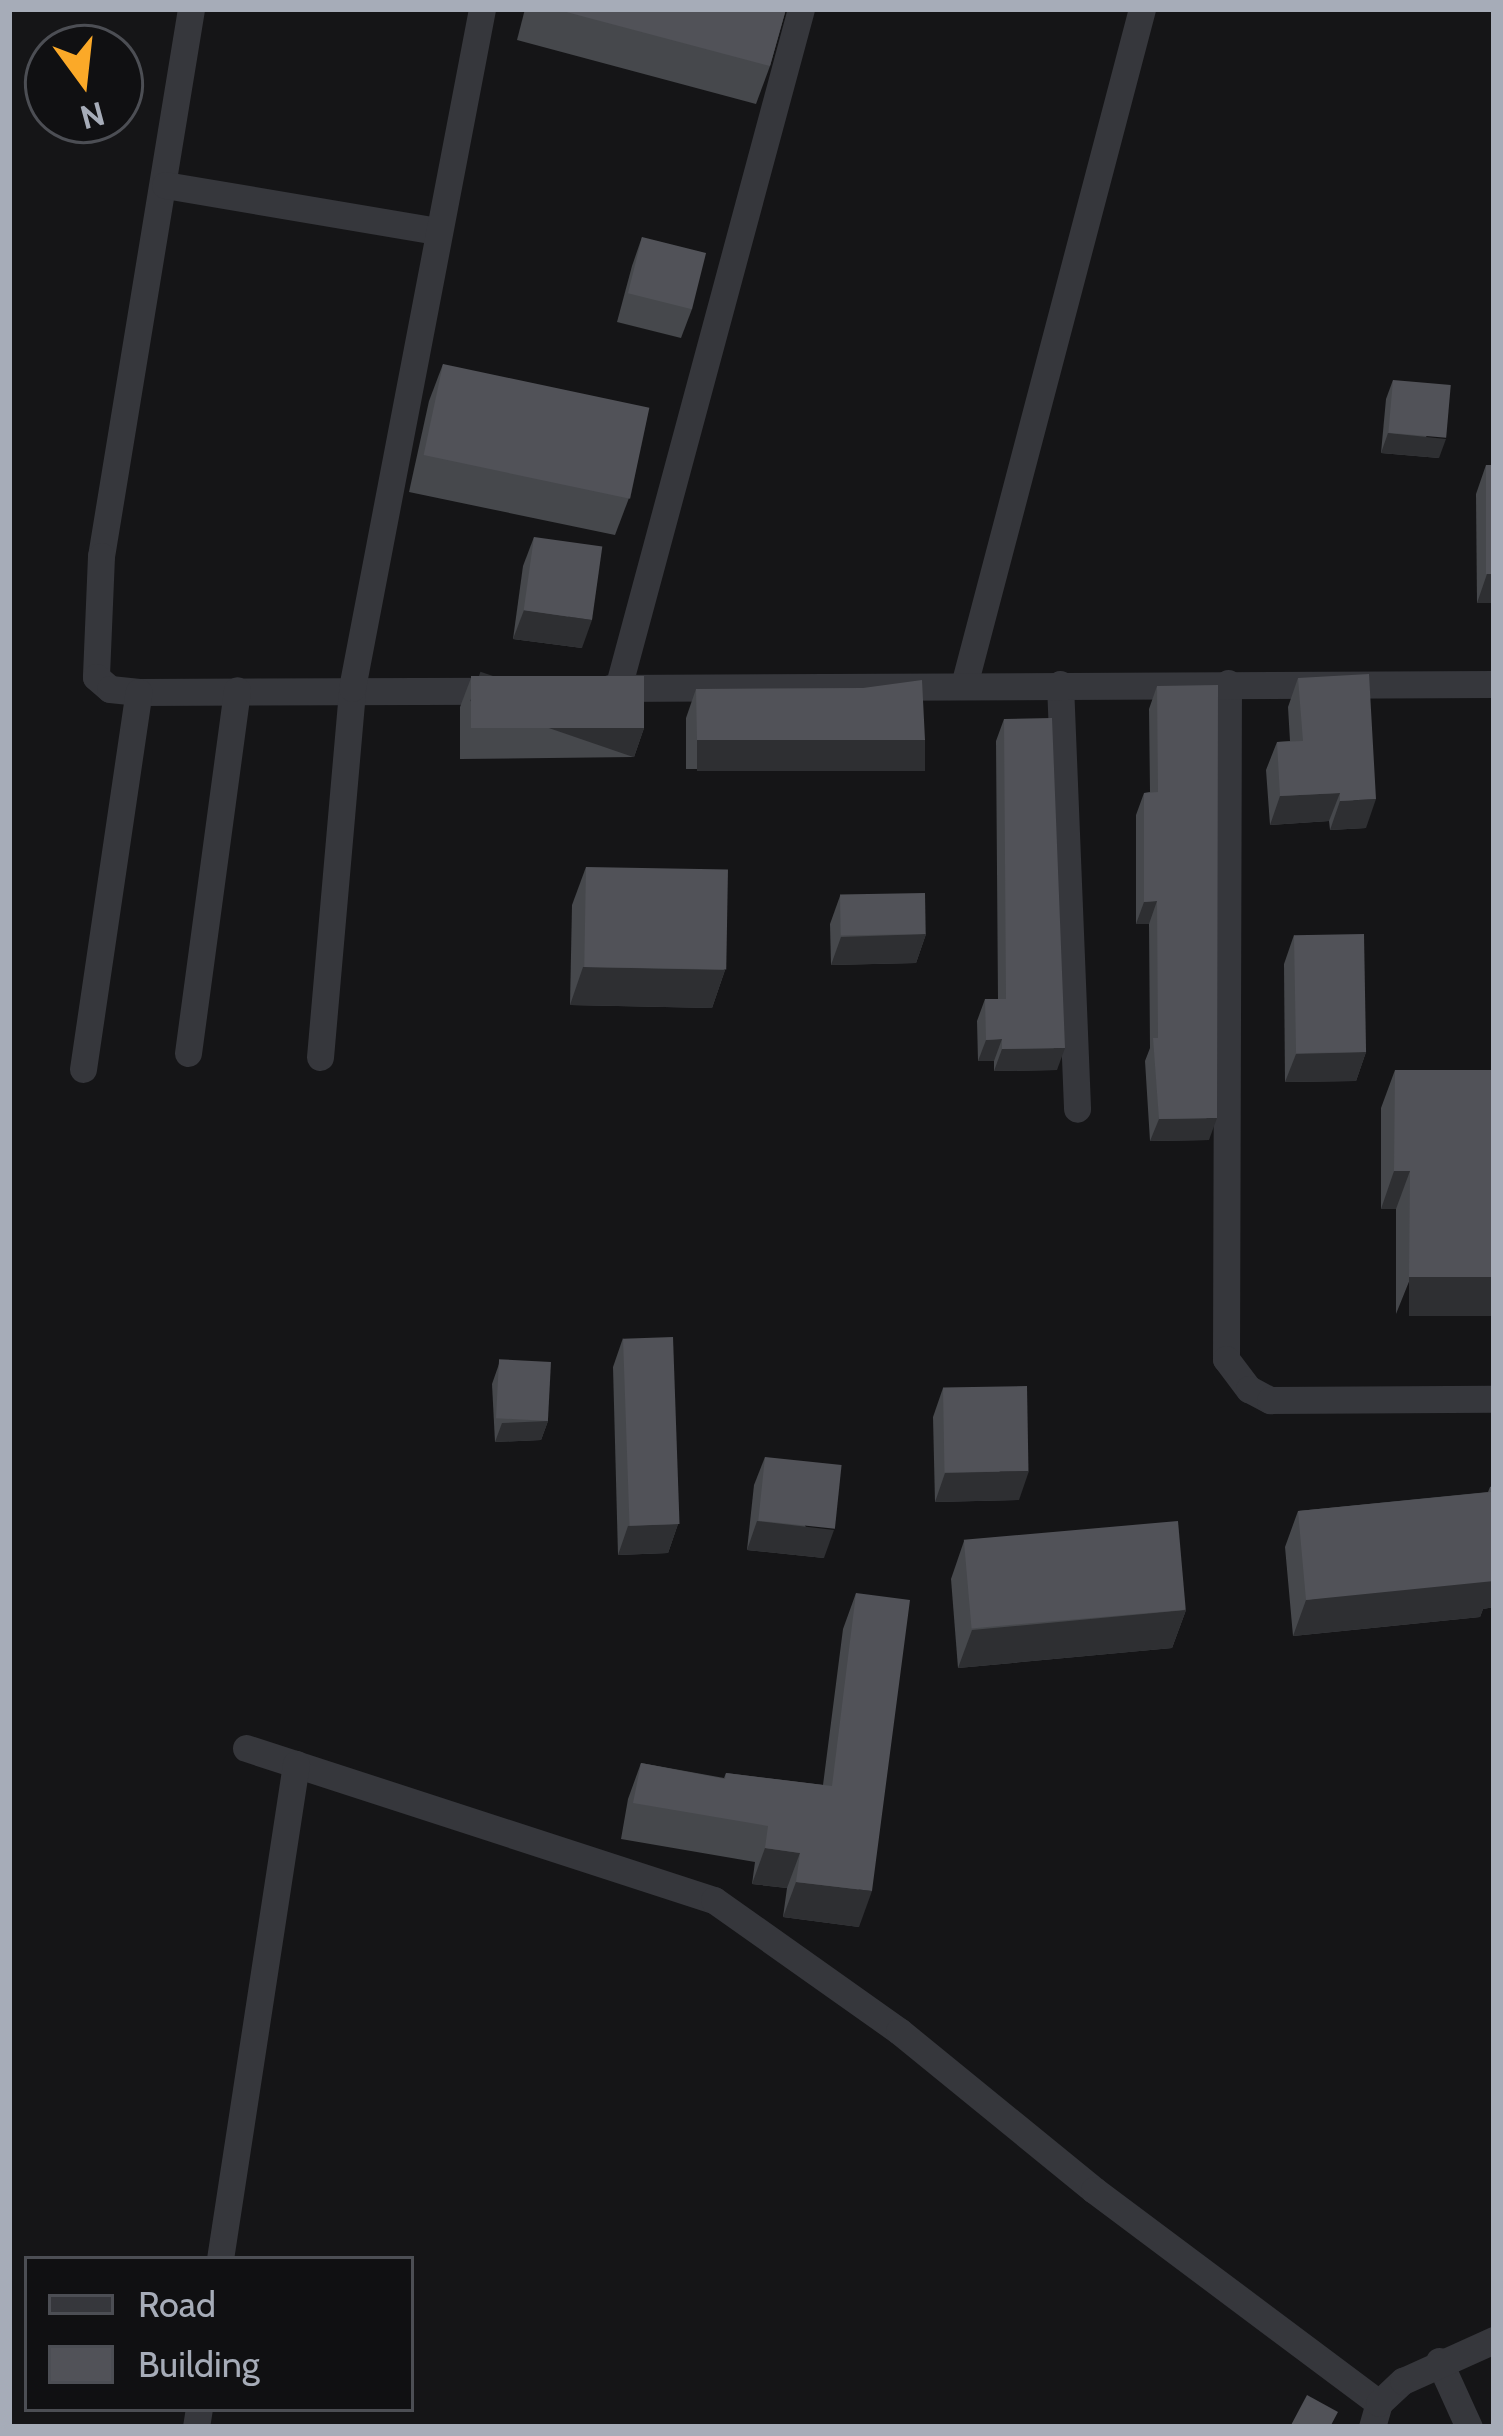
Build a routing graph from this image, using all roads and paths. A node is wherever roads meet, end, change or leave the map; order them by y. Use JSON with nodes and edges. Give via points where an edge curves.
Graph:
{"nodes":[{"id":1,"x":191,"y":9,"type":"edge"},
{"id":2,"x":482,"y":9,"type":"edge"},
{"id":3,"x":801,"y":9,"type":"edge"},
{"id":4,"x":1142,"y":9,"type":"edge"},
{"id":5,"x":165,"y":185,"type":"junction"},
{"id":6,"x":436,"y":231,"type":"junction"},
{"id":7,"x":1228,"y":683,"type":"junction"},
{"id":8,"x":1060,"y":684,"type":"junction"},
{"id":9,"x":1494,"y":685,"type":"edge"},
{"id":10,"x":964,"y":686,"type":"junction"},
{"id":11,"x":352,"y":688,"type":"junction"},
{"id":12,"x":618,"y":688,"type":"junction"},
{"id":13,"x":576,"y":689,"type":"edge"},
{"id":14,"x":237,"y":690,"type":"junction"},
{"id":15,"x":535,"y":691,"type":"edge"},
{"id":16,"x":139,"y":692,"type":"junction"},
{"id":17,"x":188,"y":1053,"type":"dead end"},
{"id":18,"x":320,"y":1058,"type":"dead end"},
{"id":19,"x":83,"y":1070,"type":"dead end"},
{"id":20,"x":1077,"y":1109,"type":"dead end"},
{"id":21,"x":1494,"y":1399,"type":"edge"},
{"id":22,"x":245,"y":1748,"type":"dead end"},
{"id":23,"x":296,"y":1764,"type":"junction"},
{"id":24,"x":220,"y":2256,"type":"edge"},
{"id":25,"x":1494,"y":2340,"type":"edge"},
{"id":26,"x":1438,"y":2361,"type":"junction"},
{"id":27,"x":1376,"y":2415,"type":"edge"},
{"id":28,"x":1469,"y":2427,"type":"edge"}],
"edges":[{"from":1,"to":5,"type":"street"},
{"from":2,"to":6,"type":"street"},
{"from":3,"to":12,"type":"street"},
{"from":4,"to":10,"type":"street"},
{"from":5,"to":6,"type":"street"},
{"from":5,"to":16,"type":"street","via":[[101,556],[92,664],[110,689]]},
{"from":6,"to":11,"type":"street"},
{"from":7,"to":8,"type":"street"},
{"from":7,"to":9,"type":"street"},
{"from":7,"to":21,"type":"street","via":[[1226,1359],[1270,1400]]},
{"from":8,"to":10,"type":"street"},
{"from":8,"to":20,"type":"street"},
{"from":10,"to":12,"type":"street"},
{"from":11,"to":14,"type":"street"},
{"from":11,"to":15,"type":"street"},
{"from":11,"to":18,"type":"street"},
{"from":12,"to":13,"type":"street"},
{"from":14,"to":16,"type":"street"},
{"from":14,"to":17,"type":"street"},
{"from":16,"to":19,"type":"street"},
{"from":22,"to":23,"type":"street"},
{"from":23,"to":24,"type":"street"},
{"from":23,"to":27,"type":"street","via":[[714,1900],[899,2031]]},
{"from":25,"to":26,"type":"street"},
{"from":26,"to":27,"type":"street","via":[[1403,2380]]},
{"from":26,"to":28,"type":"street"}]}
